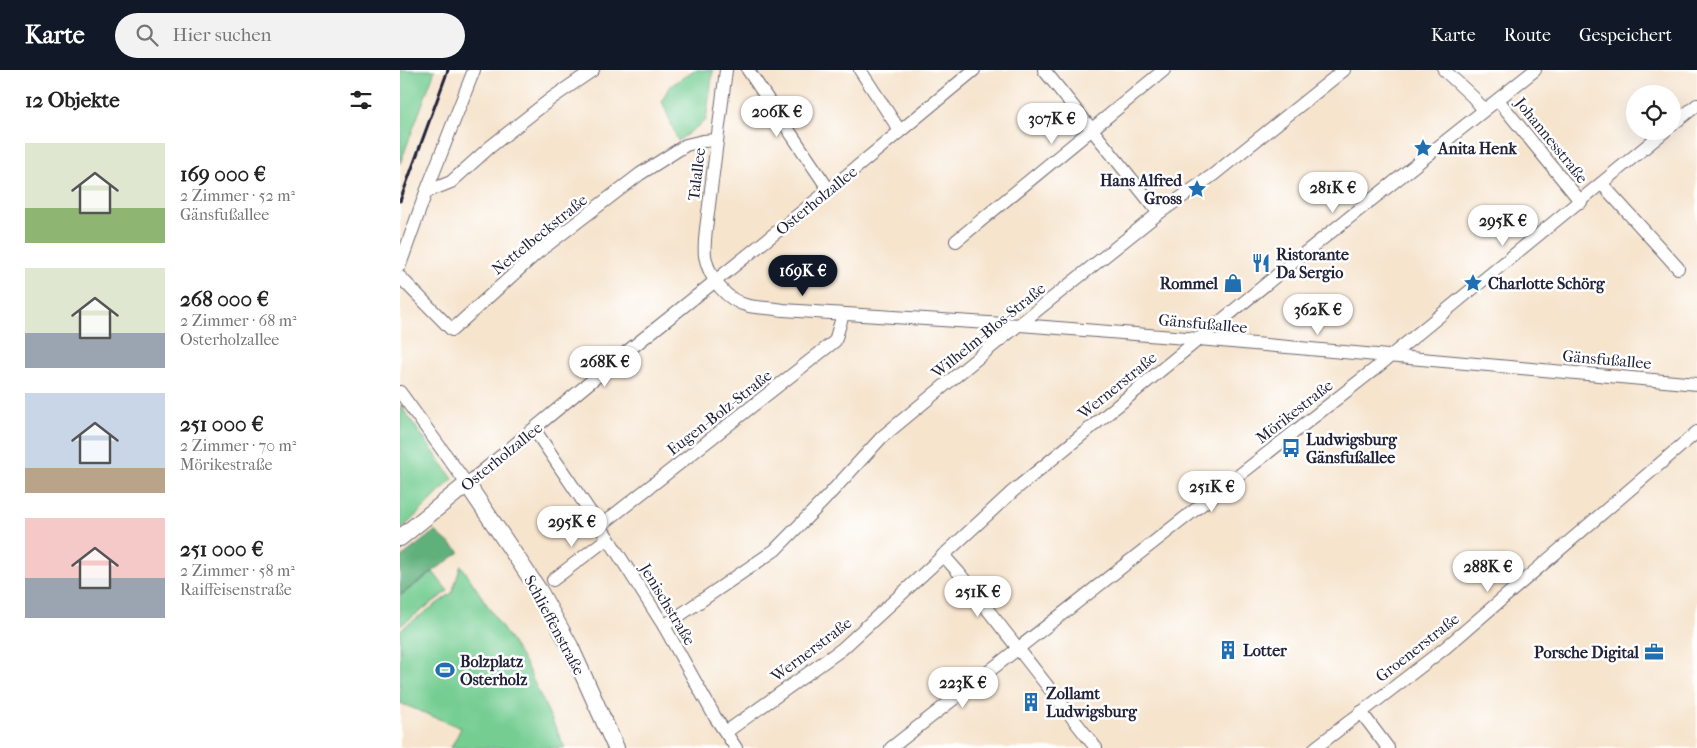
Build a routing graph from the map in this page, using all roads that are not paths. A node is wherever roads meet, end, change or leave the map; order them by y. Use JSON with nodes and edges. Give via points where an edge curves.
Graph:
{"nodes":[{"id":1,"x":474,"y":70,"type":"edge"},
{"id":2,"x":593,"y":70,"type":"edge"},
{"id":3,"x":726,"y":70,"type":"edge"},
{"id":4,"x":748,"y":70,"type":"edge"},
{"id":5,"x":860,"y":70,"type":"edge"},
{"id":6,"x":974,"y":70,"type":"edge"},
{"id":7,"x":1044,"y":70,"type":"edge"},
{"id":8,"x":1164,"y":70,"type":"edge"},
{"id":9,"x":1344,"y":70,"type":"edge"},
{"id":10,"x":1444,"y":70,"type":"edge"},
{"id":11,"x":1534,"y":70,"type":"edge"},
{"id":12,"x":1498,"y":100,"type":"junction"},
{"id":13,"x":1484,"y":110,"type":"junction"},
{"id":14,"x":1695,"y":111,"type":"edge"},
{"id":15,"x":1681,"y":120,"type":"edge"},
{"id":16,"x":900,"y":131,"type":"junction"},
{"id":17,"x":1092,"y":131,"type":"junction"},
{"id":18,"x":717,"y":140,"type":"junction"},
{"id":19,"x":1654,"y":140,"type":"edge"},
{"id":20,"x":1602,"y":184,"type":"junction"},
{"id":21,"x":829,"y":190,"type":"junction"},
{"id":22,"x":426,"y":192,"type":"junction"},
{"id":23,"x":1581,"y":202,"type":"junction"},
{"id":24,"x":1159,"y":213,"type":"junction"},
{"id":25,"x":956,"y":241,"type":"dead end"},
{"id":26,"x":400,"y":265,"type":"edge"},
{"id":27,"x":1678,"y":268,"type":"dead end"},
{"id":28,"x":400,"y":277,"type":"edge"},
{"id":29,"x":715,"y":281,"type":"junction"},
{"id":30,"x":844,"y":314,"type":"junction"},
{"id":31,"x":1020,"y":325,"type":"junction"},
{"id":32,"x":1199,"y":339,"type":"junction"},
{"id":33,"x":1389,"y":357,"type":"junction"},
{"id":34,"x":1697,"y":384,"type":"edge"},
{"id":35,"x":400,"y":392,"type":"edge"},
{"id":36,"x":534,"y":429,"type":"junction"},
{"id":37,"x":1697,"y":432,"type":"edge"},
{"id":38,"x":466,"y":484,"type":"junction"},
{"id":39,"x":600,"y":526,"type":"junction"},
{"id":40,"x":400,"y":538,"type":"edge"},
{"id":41,"x":608,"y":538,"type":"junction"},
{"id":42,"x":943,"y":555,"type":"junction"},
{"id":43,"x":554,"y":580,"type":"dead end"},
{"id":44,"x":664,"y":626,"type":"junction"},
{"id":45,"x":1018,"y":647,"type":"junction"},
{"id":46,"x":1361,"y":712,"type":"junction"},
{"id":47,"x":726,"y":732,"type":"junction"},
{"id":48,"x":616,"y":748,"type":"edge"},
{"id":49,"x":736,"y":748,"type":"edge"},
{"id":50,"x":891,"y":748,"type":"edge"},
{"id":51,"x":1096,"y":748,"type":"edge"},
{"id":52,"x":1315,"y":748,"type":"edge"},
{"id":53,"x":1388,"y":748,"type":"edge"}],
"edges":[{"from":1,"to":22,"type":"street"},
{"from":2,"to":22,"type":"street","via":[[506,134],[451,182]]},
{"from":3,"to":18,"type":"street","name":"Talallee"},
{"from":4,"to":21,"type":"street"},
{"from":5,"to":16,"type":"street"},
{"from":6,"to":16,"type":"street","name":"Osterholzallee"},
{"from":7,"to":17,"type":"street"},
{"from":8,"to":17,"type":"street"},
{"from":9,"to":24,"type":"street","name":"Wilhelm-Blos-Straße"},
{"from":10,"to":13,"type":"street"},
{"from":11,"to":12,"type":"street","name":"Wernerstraße"},
{"from":12,"to":13,"type":"street","name":"Wernerstraße"},
{"from":12,"to":23,"type":"street","name":"Johannesstraße"},
{"from":13,"to":32,"type":"street","name":"Wernerstraße"},
{"from":14,"to":15,"type":"street"},
{"from":16,"to":21,"type":"street","name":"Osterholzallee"},
{"from":17,"to":24,"type":"street"},
{"from":17,"to":25,"type":"street"},
{"from":18,"to":28,"type":"street","name":"Nettelbeckstraße","via":[[686,145],[640,174],[537,253],[452,330]]},
{"from":18,"to":29,"type":"street","name":"Talallee","via":[[705,244],[708,266]]},
{"from":19,"to":20,"type":"street","name":"Mörikestraße"},
{"from":20,"to":23,"type":"street","name":"Mörikestraße"},
{"from":20,"to":27,"type":"street"},
{"from":21,"to":29,"type":"street","name":"Osterholzallee"},
{"from":22,"to":26,"type":"street"},
{"from":23,"to":33,"type":"street","name":"Mörikestraße"},
{"from":24,"to":31,"type":"street","name":"Wilhelm-Blos-Straße"},
{"from":29,"to":30,"type":"street","name":"Gänsfußallee","via":[[731,298],[747,305]]},
{"from":29,"to":36,"type":"street","name":"Osterholzallee"},
{"from":30,"to":31,"type":"street","name":"Gänsfußallee"},
{"from":30,"to":39,"type":"street","name":"Eugen-Bolz-Straße","via":[[835,341]]},
{"from":31,"to":32,"type":"street","name":"Gänsfußallee"},
{"from":31,"to":44,"type":"street","name":"Wilhelm-Blos-Straße","via":[[882,437],[775,550]]},
{"from":32,"to":33,"type":"street","name":"Gänsfußallee"},
{"from":32,"to":42,"type":"street","name":"Wernerstraße","via":[[1012,492]]},
{"from":33,"to":34,"type":"street","name":"Gänsfußallee"},
{"from":33,"to":45,"type":"street","name":"Mörikestraße"},
{"from":35,"to":38,"type":"street"},
{"from":36,"to":38,"type":"street","name":"Osterholzallee"},
{"from":36,"to":39,"type":"street","name":"Jenischstraße"},
{"from":37,"to":46,"type":"street","name":"Groenerstraße","via":[[1445,648]]},
{"from":38,"to":40,"type":"street","name":"Osterholzallee"},
{"from":38,"to":48,"type":"street","name":"Schlieffenstraße","via":[[540,592],[570,646]]},
{"from":39,"to":41,"type":"street","name":"Jenischstraße"},
{"from":41,"to":43,"type":"street"},
{"from":41,"to":44,"type":"street","name":"Jenischstraße"},
{"from":42,"to":45,"type":"street"},
{"from":42,"to":47,"type":"street","name":"Wernerstraße","via":[[842,649]]},
{"from":44,"to":47,"type":"street","name":"Jenischstraße"},
{"from":45,"to":50,"type":"street","name":"Mörikestraße"},
{"from":45,"to":51,"type":"street"},
{"from":46,"to":52,"type":"street","name":"Groenerstraße"},
{"from":46,"to":53,"type":"street"},
{"from":47,"to":49,"type":"street","name":"Jenischstraße"}]}
